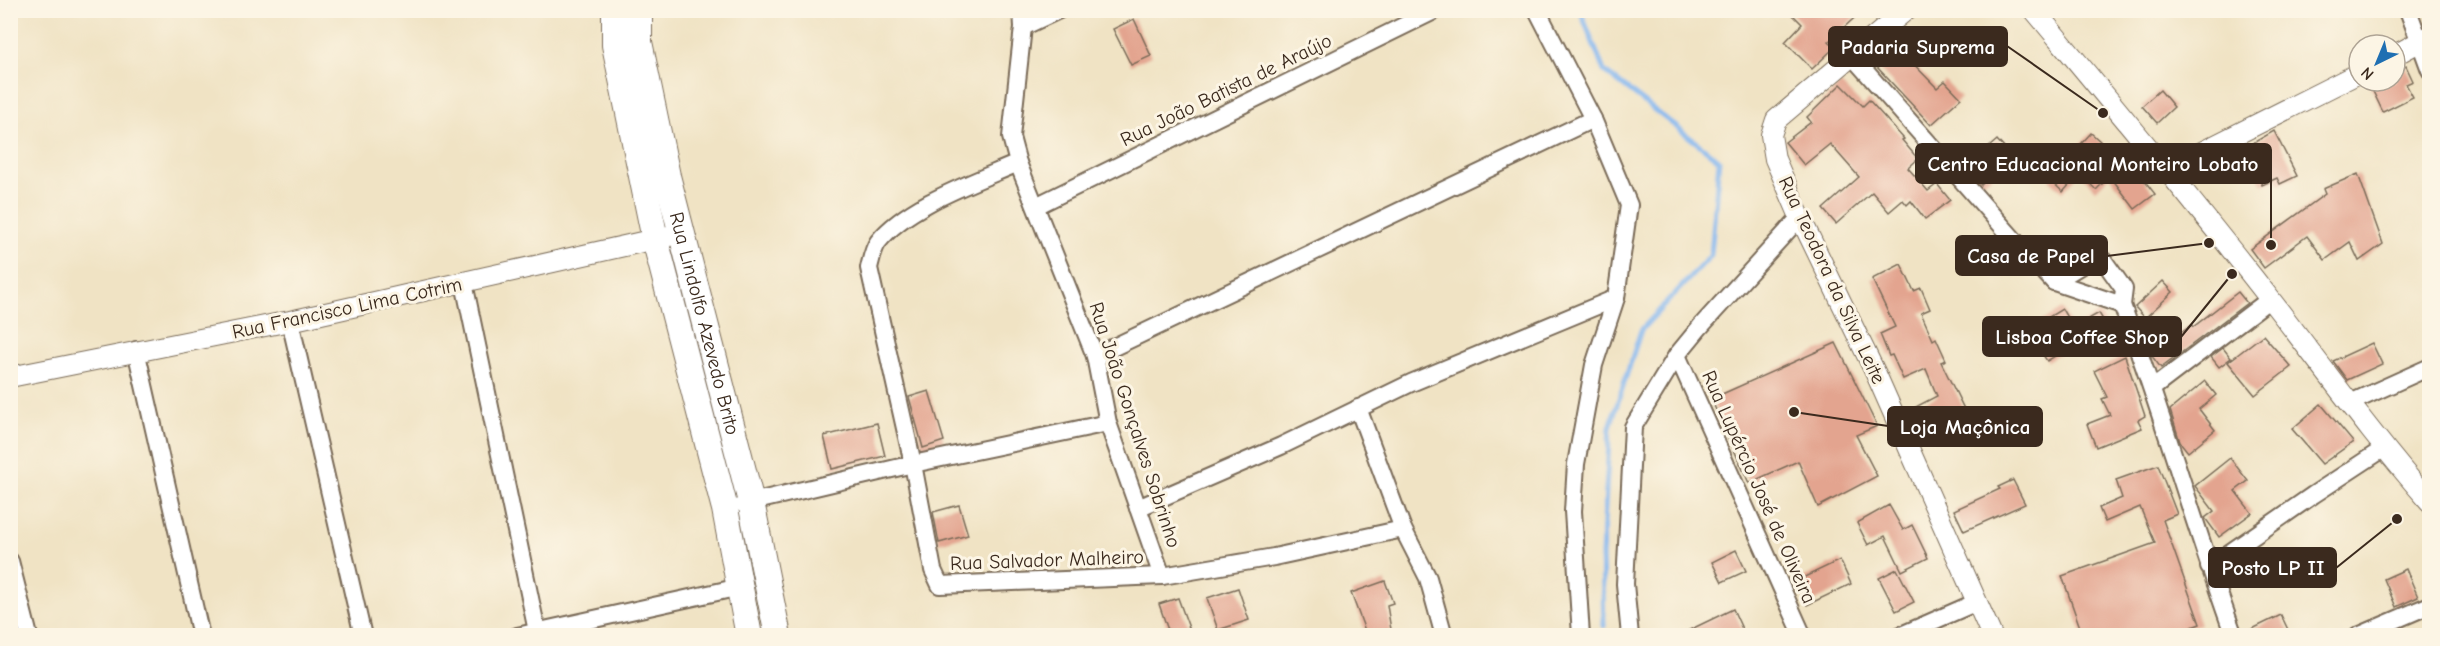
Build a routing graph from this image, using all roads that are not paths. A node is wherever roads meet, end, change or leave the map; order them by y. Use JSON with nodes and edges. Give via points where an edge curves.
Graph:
{"nodes":[{"id":1,"x":615,"y":10,"type":"edge"},
{"id":2,"x":639,"y":10,"type":"edge"},
{"id":3,"x":1059,"y":10,"type":"edge"},
{"id":4,"x":1436,"y":10,"type":"edge"},
{"id":5,"x":1537,"y":10,"type":"edge"},
{"id":6,"x":1906,"y":10,"type":"edge"},
{"id":7,"x":2034,"y":10,"type":"edge"},
{"id":8,"x":2408,"y":10,"type":"edge"},
{"id":9,"x":1023,"y":19,"type":"edge"},
{"id":10,"x":2424,"y":39,"type":"edge"},
{"id":11,"x":2407,"y":48,"type":"edge"},
{"id":12,"x":1851,"y":56,"type":"junction"},
{"id":13,"x":2430,"y":70,"type":"edge"},
{"id":14,"x":2347,"y":79,"type":"edge"},
{"id":15,"x":1593,"y":119,"type":"junction"},
{"id":16,"x":1018,"y":163,"type":"junction"},
{"id":17,"x":2168,"y":169,"type":"junction"},
{"id":18,"x":1036,"y":206,"type":"junction"},
{"id":19,"x":1800,"y":217,"type":"junction"},
{"id":20,"x":682,"y":233,"type":"junction"},
{"id":21,"x":655,"y":239,"type":"junction"},
{"id":22,"x":2054,"y":282,"type":"junction"},
{"id":23,"x":464,"y":283,"type":"junction"},
{"id":24,"x":1616,"y":298,"type":"junction"},
{"id":25,"x":2270,"y":298,"type":"junction"},
{"id":26,"x":2122,"y":305,"type":"junction"},
{"id":27,"x":290,"y":321,"type":"junction"},
{"id":28,"x":136,"y":350,"type":"junction"},
{"id":29,"x":1677,"y":355,"type":"junction"},
{"id":30,"x":1095,"y":356,"type":"junction"},
{"id":31,"x":2430,"y":367,"type":"edge"},
{"id":32,"x":10,"y":377,"type":"edge"},
{"id":33,"x":2153,"y":388,"type":"junction"},
{"id":34,"x":2350,"y":404,"type":"junction"},
{"id":35,"x":1358,"y":408,"type":"junction"},
{"id":36,"x":1108,"y":423,"type":"junction"},
{"id":37,"x":2383,"y":449,"type":"junction"},
{"id":38,"x":913,"y":465,"type":"junction"},
{"id":39,"x":751,"y":502,"type":"junction"},
{"id":40,"x":2430,"y":502,"type":"edge"},
{"id":41,"x":1138,"y":508,"type":"junction"},
{"id":42,"x":725,"y":509,"type":"junction"},
{"id":43,"x":1403,"y":529,"type":"junction"},
{"id":44,"x":10,"y":561,"type":"edge"},
{"id":45,"x":2209,"y":567,"type":"junction"},
{"id":46,"x":1162,"y":576,"type":"junction"},
{"id":47,"x":740,"y":587,"type":"junction"},
{"id":48,"x":1977,"y":602,"type":"junction"},
{"id":49,"x":2430,"y":605,"type":"edge"},
{"id":50,"x":538,"y":633,"type":"edge"},
{"id":51,"x":29,"y":636,"type":"edge"},
{"id":52,"x":201,"y":636,"type":"edge"},
{"id":53,"x":363,"y":636,"type":"edge"},
{"id":54,"x":517,"y":636,"type":"edge"},
{"id":55,"x":749,"y":636,"type":"edge"},
{"id":56,"x":778,"y":636,"type":"edge"},
{"id":57,"x":1444,"y":636,"type":"edge"},
{"id":58,"x":1581,"y":636,"type":"edge"},
{"id":59,"x":1630,"y":636,"type":"edge"},
{"id":60,"x":1803,"y":636,"type":"edge"},
{"id":61,"x":1899,"y":636,"type":"edge"},
{"id":62,"x":1992,"y":636,"type":"edge"},
{"id":63,"x":2234,"y":636,"type":"edge"},
{"id":64,"x":2358,"y":636,"type":"edge"}],
"edges":[{"from":1,"to":21,"type":"main road","name":"Rua Lindolfo Azevedo Brito","via":[[615,45]]},
{"from":2,"to":20,"type":"main road","name":"Rua Lindolfo Azevedo Brito","via":[[639,42]]},
{"from":3,"to":9,"type":"street"},
{"from":4,"to":18,"type":"street","name":"Rua João Batista de Araújo"},
{"from":5,"to":15,"type":"street"},
{"from":6,"to":12,"type":"street"},
{"from":7,"to":17,"type":"street"},
{"from":8,"to":10,"type":"street"},
{"from":9,"to":16,"type":"street","name":"Rua João Gonçalves Sobrinho","via":[[1011,137]]},
{"from":10,"to":11,"type":"street"},
{"from":10,"to":13,"type":"street"},
{"from":12,"to":19,"type":"street","name":"Rua Teodora da Silva Leite","via":[[1776,120],[1771,135],[1775,159]]},
{"from":12,"to":22,"type":"street"},
{"from":14,"to":17,"type":"street"},
{"from":15,"to":24,"type":"street","via":[[1629,205]]},
{"from":15,"to":30,"type":"street"},
{"from":16,"to":18,"type":"street","name":"Rua João Gonçalves Sobrinho"},
{"from":16,"to":38,"type":"street","via":[[929,202],[876,244],[869,268]]},
{"from":17,"to":25,"type":"street"},
{"from":18,"to":30,"type":"street","name":"Rua João Gonçalves Sobrinho"},
{"from":19,"to":29,"type":"street"},
{"from":19,"to":48,"type":"street","name":"Rua Teodora da Silva Leite","via":[[1876,374]]},
{"from":20,"to":21,"type":"street","name":"Rua Francisco Lima Cotrim"},
{"from":20,"to":39,"type":"main road","name":"Rua Lindolfo Azevedo Brito"},
{"from":21,"to":23,"type":"street","name":"Rua Francisco Lima Cotrim"},
{"from":21,"to":42,"type":"main road","name":"Rua Lindolfo Azevedo Brito"},
{"from":22,"to":26,"type":"street"},
{"from":22,"to":26,"type":"street","via":[[2095,257],[2104,261],[2124,289]]},
{"from":23,"to":27,"type":"street","name":"Rua Francisco Lima Cotrim"},
{"from":23,"to":50,"type":"street"},
{"from":24,"to":35,"type":"street"},
{"from":24,"to":58,"type":"street","via":[[1594,364],[1576,464],[1573,512]]},
{"from":25,"to":33,"type":"street"},
{"from":25,"to":34,"type":"street"},
{"from":26,"to":33,"type":"street"},
{"from":27,"to":28,"type":"street","name":"Rua Francisco Lima Cotrim"},
{"from":27,"to":53,"type":"street"},
{"from":28,"to":32,"type":"street","name":"Rua Francisco Lima Cotrim"},
{"from":28,"to":52,"type":"street"},
{"from":29,"to":59,"type":"street","via":[[1633,428],[1625,584]]},
{"from":29,"to":60,"type":"street","name":"Rua Lupércio José de Oliveira"},
{"from":30,"to":36,"type":"street","name":"Rua João Gonçalves Sobrinho"},
{"from":31,"to":34,"type":"street"},
{"from":33,"to":45,"type":"street"},
{"from":34,"to":37,"type":"street"},
{"from":35,"to":41,"type":"street"},
{"from":35,"to":43,"type":"street"},
{"from":36,"to":38,"type":"street"},
{"from":36,"to":41,"type":"street","name":"Rua João Gonçalves Sobrinho"},
{"from":37,"to":40,"type":"street"},
{"from":37,"to":45,"type":"street"},
{"from":38,"to":39,"type":"street"},
{"from":38,"to":46,"type":"street","name":"Rua Salvador Malheiro","via":[[933,570],[940,585]]},
{"from":39,"to":42,"type":"street"},
{"from":39,"to":56,"type":"main road","name":"Rua Lindolfo Azevedo Brito"},
{"from":41,"to":46,"type":"street","name":"Rua João Gonçalves Sobrinho"},
{"from":42,"to":47,"type":"main road","name":"Rua Lindolfo Azevedo Brito"},
{"from":43,"to":46,"type":"street","name":"Rua Salvador Malheiro"},
{"from":43,"to":57,"type":"street","via":[[1428,578]]},
{"from":44,"to":51,"type":"street"},
{"from":45,"to":63,"type":"street"},
{"from":47,"to":50,"type":"street"},
{"from":47,"to":55,"type":"main road","name":"Rua Lindolfo Azevedo Brito"},
{"from":48,"to":61,"type":"street"},
{"from":48,"to":62,"type":"street","name":"Rua Teodora da Silva Leite"},
{"from":49,"to":64,"type":"street"},
{"from":50,"to":54,"type":"street"}]}
